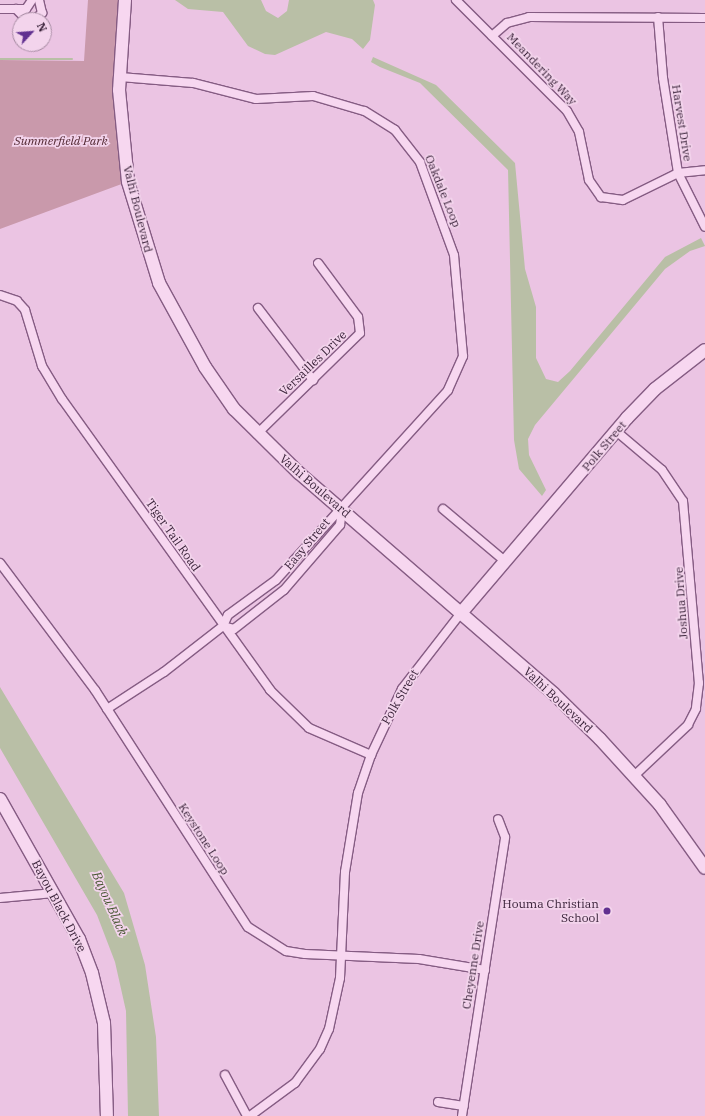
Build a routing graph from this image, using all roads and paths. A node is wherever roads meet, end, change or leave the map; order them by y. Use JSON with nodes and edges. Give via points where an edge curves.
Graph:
{"nodes":[{"id":1,"x":32,"y":0,"type":"edge"},
{"id":2,"x":39,"y":0,"type":"edge"},
{"id":3,"x":125,"y":0,"type":"edge"},
{"id":4,"x":456,"y":0,"type":"edge"},
{"id":5,"x":0,"y":9,"type":"edge"},
{"id":6,"x":16,"y":9,"type":"junction"},
{"id":7,"x":19,"y":12,"type":"edge"},
{"id":8,"x":42,"y":12,"type":"edge"},
{"id":9,"x":658,"y":18,"type":"junction"},
{"id":10,"x":705,"y":18,"type":"edge"},
{"id":11,"x":492,"y":36,"type":"junction"},
{"id":12,"x":120,"y":77,"type":"junction"},
{"id":13,"x":705,"y":170,"type":"edge"},
{"id":14,"x":678,"y":173,"type":"junction"},
{"id":15,"x":705,"y":227,"type":"edge"},
{"id":16,"x":318,"y":263,"type":"dead end"},
{"id":17,"x":0,"y":295,"type":"edge"},
{"id":18,"x":258,"y":308,"type":"dead end"},
{"id":19,"x":705,"y":350,"type":"edge"},
{"id":20,"x":313,"y":380,"type":"junction"},
{"id":21,"x":616,"y":431,"type":"junction"},
{"id":22,"x":257,"y":434,"type":"junction"},
{"id":23,"x":443,"y":509,"type":"dead end"},
{"id":24,"x":342,"y":510,"type":"junction"},
{"id":25,"x":506,"y":562,"type":"junction"},
{"id":26,"x":0,"y":563,"type":"edge"},
{"id":27,"x":282,"y":573,"type":"junction"},
{"id":28,"x":291,"y":582,"type":"junction"},
{"id":29,"x":461,"y":613,"type":"junction"},
{"id":30,"x":223,"y":626,"type":"junction"},
{"id":31,"x":107,"y":709,"type":"junction"},
{"id":32,"x":370,"y":755,"type":"junction"},
{"id":33,"x":633,"y":776,"type":"junction"},
{"id":34,"x":0,"y":799,"type":"edge"},
{"id":35,"x":4,"y":814,"type":"edge"},
{"id":36,"x":498,"y":819,"type":"dead end"},
{"id":37,"x":705,"y":868,"type":"edge"},
{"id":38,"x":54,"y":893,"type":"junction"},
{"id":39,"x":0,"y":898,"type":"edge"},
{"id":40,"x":341,"y":956,"type":"junction"},
{"id":41,"x":485,"y":970,"type":"junction"},
{"id":42,"x":225,"y":1075,"type":"dead end"},
{"id":43,"x":438,"y":1102,"type":"dead end"},
{"id":44,"x":464,"y":1106,"type":"junction"},
{"id":45,"x":107,"y":1116,"type":"edge"},
{"id":46,"x":247,"y":1116,"type":"edge"},
{"id":47,"x":250,"y":1116,"type":"edge"},
{"id":48,"x":462,"y":1116,"type":"edge"}],
"edges":[{"from":1,"to":6,"type":"street","via":[[26,9]]},
{"from":2,"to":8,"type":"street"},
{"from":3,"to":12,"type":"street","name":"Valhi Boulevard"},
{"from":4,"to":11,"type":"street","name":"Meandering Way"},
{"from":5,"to":6,"type":"street"},
{"from":6,"to":7,"type":"street"},
{"from":9,"to":10,"type":"street"},
{"from":9,"to":11,"type":"street","via":[[529,17],[507,23]]},
{"from":9,"to":14,"type":"street","name":"Harvest Drive","via":[[663,78]]},
{"from":11,"to":14,"type":"street","name":"Meandering Way","via":[[557,99],[575,123],[589,180],[601,197],[623,200]]},
{"from":12,"to":22,"type":"street","name":"Valhi Boulevard","via":[[122,138],[128,182],[159,283],[205,368]]},
{"from":12,"to":24,"type":"street","name":"Oakdale Loop","via":[[193,83],[256,99],[313,96],[331,99],[380,119],[395,130],[420,162],[454,255],[463,356],[448,390]]},
{"from":13,"to":14,"type":"street","name":"Meandering Way"},
{"from":14,"to":15,"type":"street","name":"Harvest Drive"},
{"from":16,"to":20,"type":"street","name":"Versailles Drive","via":[[361,325],[355,340]]},
{"from":17,"to":30,"type":"street","name":"Tiger Tail Road","via":[[17,301],[26,310],[42,366],[55,388]]},
{"from":18,"to":20,"type":"street"},
{"from":19,"to":21,"type":"street","name":"Polk Street","via":[[655,389]]},
{"from":20,"to":22,"type":"street","name":"Versailles Drive"},
{"from":21,"to":25,"type":"street","name":"Polk Street"},
{"from":21,"to":33,"type":"street","name":"Joshua Drive","via":[[662,470],[683,501],[698,683],[696,709],[688,725]]},
{"from":22,"to":24,"type":"street","name":"Valhi Boulevard"},
{"from":23,"to":25,"type":"street"},
{"from":24,"to":27,"type":"street","name":"Easy Street","via":[[333,513]]},
{"from":24,"to":28,"type":"street","name":"Easy Street","via":[[340,524]]},
{"from":24,"to":29,"type":"street","name":"Valhi Boulevard"},
{"from":25,"to":29,"type":"street","name":"Polk Street"},
{"from":26,"to":31,"type":"street","name":"Keystone Loop","via":[[63,643]]},
{"from":27,"to":28,"type":"street"},
{"from":27,"to":30,"type":"street","name":"Easy Street","via":[[258,596],[228,615]]},
{"from":28,"to":30,"type":"street","name":"Easy Street","via":[[234,629]]},
{"from":29,"to":32,"type":"street","name":"Polk Street","via":[[402,689]]},
{"from":29,"to":33,"type":"street","name":"Valhi Boulevard","via":[[554,694]]},
{"from":30,"to":31,"type":"street","name":"Easy Street","via":[[164,672]]},
{"from":30,"to":32,"type":"street","name":"Tiger Tail Road","via":[[286,710],[324,736]]},
{"from":31,"to":40,"type":"street","name":"Keystone Loop","via":[[248,926],[286,950]]},
{"from":32,"to":40,"type":"street","name":"Polk Street","via":[[350,832]]},
{"from":33,"to":37,"type":"street","name":"Valhi Boulevard"},
{"from":34,"to":35,"type":"street","name":"Bayou Black Drive"},
{"from":35,"to":38,"type":"street","name":"Bayou Black Drive"},
{"from":36,"to":41,"type":"street","name":"Cheyenne Drive","via":[[505,837]]},
{"from":38,"to":39,"type":"street"},
{"from":38,"to":45,"type":"street","name":"Bayou Black Drive","via":[[79,939],[104,1023]]},
{"from":40,"to":41,"type":"street","name":"Keystone Loop","via":[[419,959]]},
{"from":40,"to":47,"type":"street","name":"Polk Street","via":[[337,1000],[320,1049],[285,1093]]},
{"from":41,"to":44,"type":"street","name":"Cheyenne Drive"},
{"from":42,"to":46,"type":"street"},
{"from":43,"to":44,"type":"street"},
{"from":44,"to":48,"type":"street","name":"Cheyenne Drive"}]}
